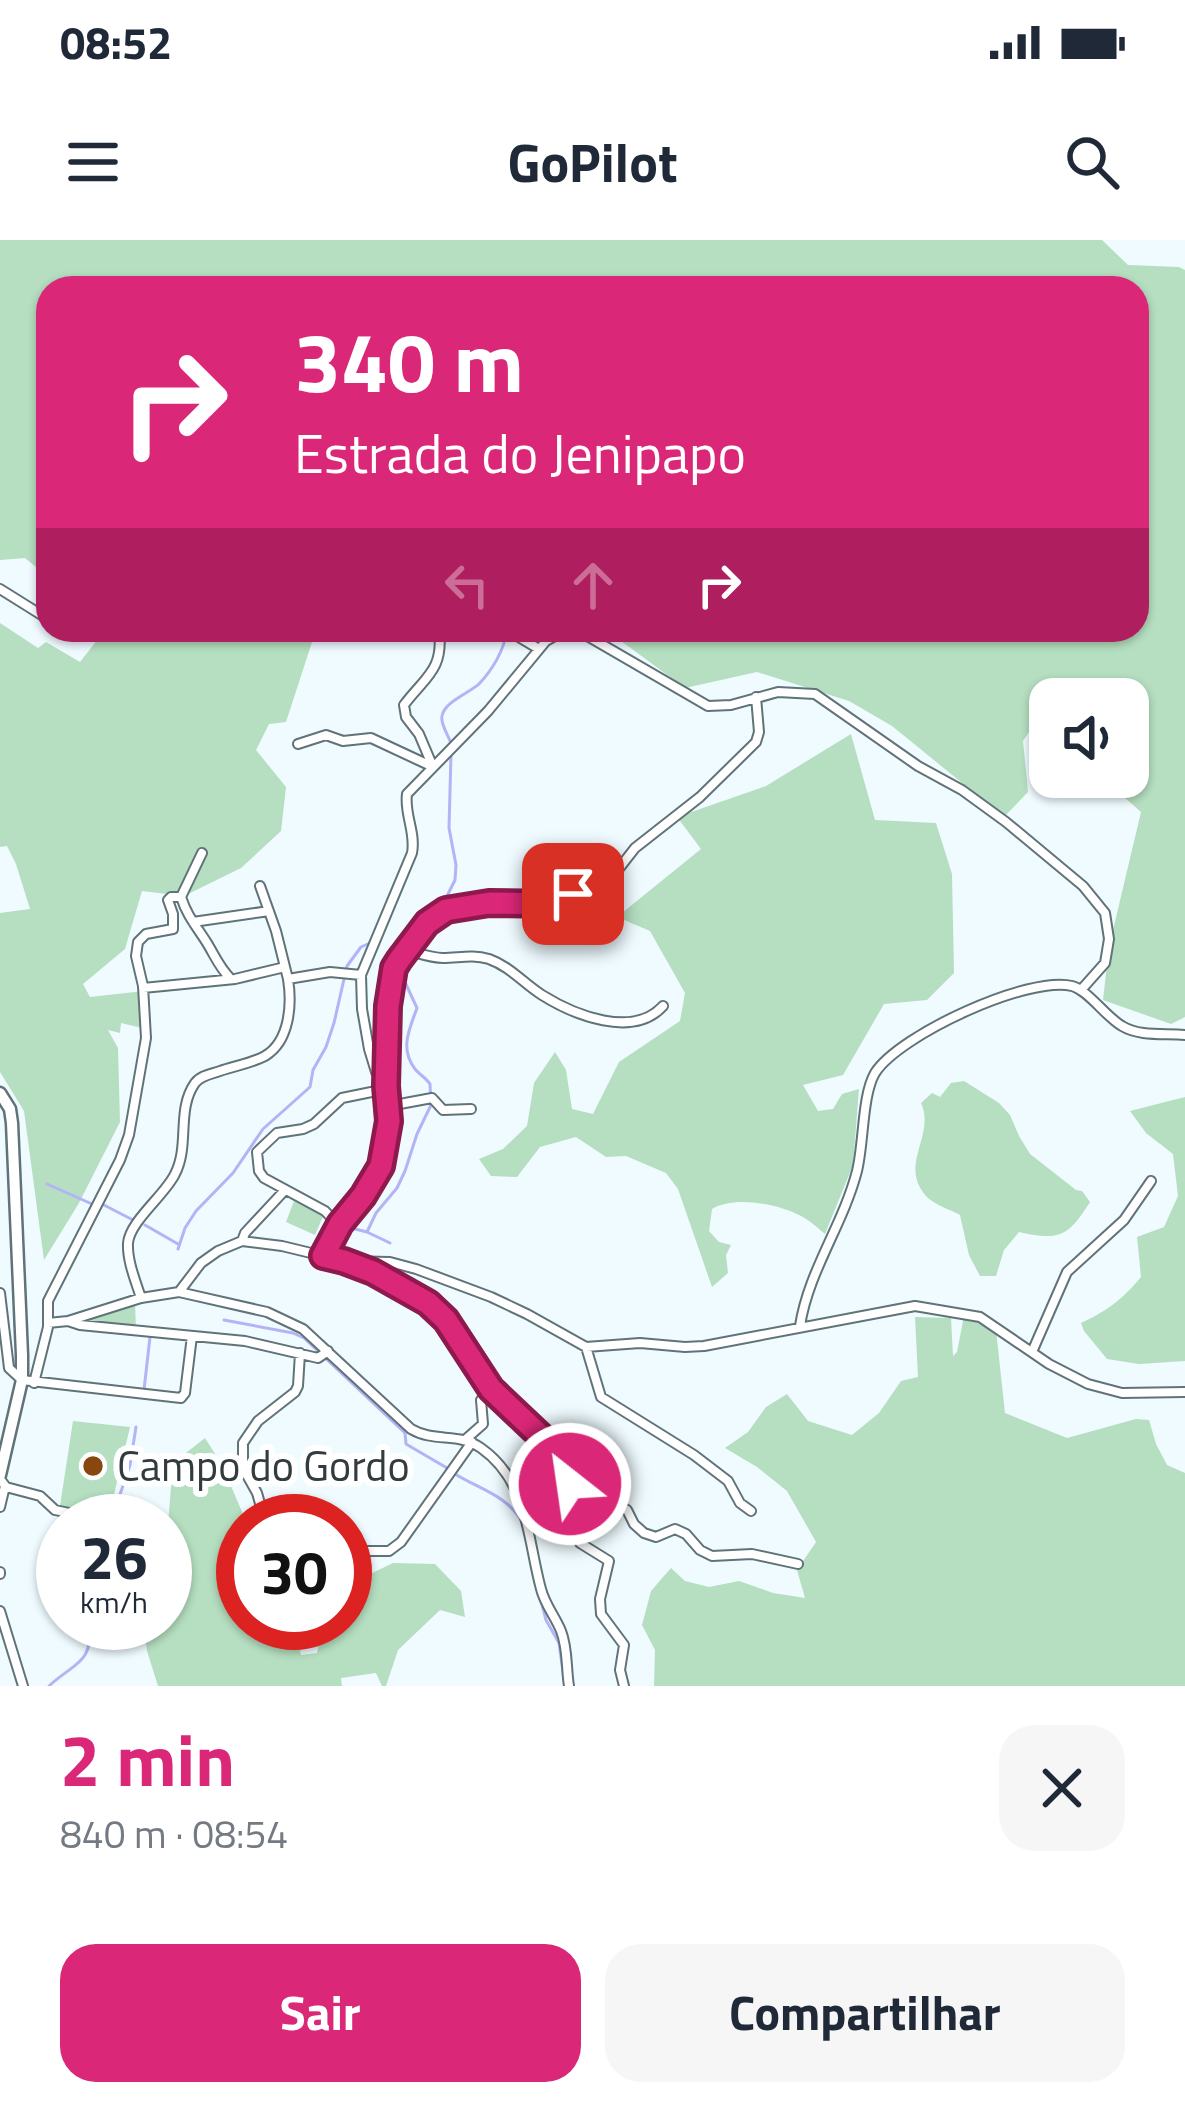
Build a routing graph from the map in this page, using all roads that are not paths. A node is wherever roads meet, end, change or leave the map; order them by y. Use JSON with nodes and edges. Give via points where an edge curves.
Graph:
{"nodes":[{"id":1,"x":0,"y":589,"type":"edge"},
{"id":2,"x":36,"y":612,"type":"edge"},
{"id":3,"x":440,"y":642,"type":"edge"},
{"id":4,"x":527,"y":642,"type":"edge"},
{"id":5,"x":547,"y":642,"type":"edge"},
{"id":6,"x":598,"y":642,"type":"edge"},
{"id":7,"x":539,"y":649,"type":"junction"},
{"id":8,"x":756,"y":697,"type":"junction"},
{"id":9,"x":298,"y":744,"type":"dead end"},
{"id":10,"x":432,"y":767,"type":"junction"},
{"id":11,"x":202,"y":853,"type":"dead end"},
{"id":12,"x":260,"y":886,"type":"dead end"},
{"id":13,"x":181,"y":898,"type":"junction"},
{"id":14,"x":269,"y":911,"type":"junction"},
{"id":15,"x":191,"y":922,"type":"junction"},
{"id":16,"x":406,"y":950,"type":"junction"},
{"id":17,"x":285,"y":968,"type":"junction"},
{"id":18,"x":361,"y":975,"type":"junction"},
{"id":19,"x":232,"y":979,"type":"junction"},
{"id":20,"x":288,"y":979,"type":"junction"},
{"id":21,"x":143,"y":988,"type":"junction"},
{"id":22,"x":1081,"y":990,"type":"junction"},
{"id":23,"x":663,"y":1006,"type":"dead end"},
{"id":24,"x":1185,"y":1035,"type":"edge"},
{"id":25,"x":386,"y":1087,"type":"junction"},
{"id":26,"x":0,"y":1093,"type":"edge"},
{"id":27,"x":389,"y":1106,"type":"junction"},
{"id":28,"x":471,"y":1108,"type":"dead end"},
{"id":29,"x":1151,"y":1181,"type":"dead end"},
{"id":30,"x":285,"y":1190,"type":"junction"},
{"id":31,"x":339,"y":1226,"type":"junction"},
{"id":32,"x":242,"y":1241,"type":"junction"},
{"id":33,"x":323,"y":1256,"type":"junction"},
{"id":34,"x":344,"y":1261,"type":"junction"},
{"id":35,"x":179,"y":1292,"type":"junction"},
{"id":36,"x":0,"y":1293,"type":"edge"},
{"id":37,"x":141,"y":1298,"type":"junction"},
{"id":38,"x":75,"y":1321,"type":"junction"},
{"id":39,"x":48,"y":1323,"type":"junction"},
{"id":40,"x":800,"y":1326,"type":"junction"},
{"id":41,"x":192,"y":1336,"type":"junction"},
{"id":42,"x":586,"y":1347,"type":"junction"},
{"id":43,"x":328,"y":1351,"type":"junction"},
{"id":44,"x":1032,"y":1352,"type":"junction"},
{"id":45,"x":300,"y":1353,"type":"junction"},
{"id":46,"x":28,"y":1381,"type":"junction"},
{"id":47,"x":491,"y":1389,"type":"junction"},
{"id":48,"x":1185,"y":1393,"type":"edge"},
{"id":49,"x":469,"y":1441,"type":"junction"},
{"id":50,"x":2,"y":1480,"type":"edge"},
{"id":51,"x":570,"y":1484,"type":"junction"},
{"id":52,"x":257,"y":1494,"type":"edge"},
{"id":53,"x":36,"y":1495,"type":"edge"},
{"id":54,"x":0,"y":1507,"type":"edge"},
{"id":55,"x":751,"y":1511,"type":"dead end"},
{"id":56,"x":372,"y":1551,"type":"edge"},
{"id":57,"x":797,"y":1564,"type":"dead end"},
{"id":58,"x":0,"y":1611,"type":"edge"},
{"id":59,"x":23,"y":1686,"type":"edge"},
{"id":60,"x":569,"y":1686,"type":"edge"},
{"id":61,"x":625,"y":1686,"type":"edge"}],
"edges":[{"from":1,"to":2,"type":"street"},
{"from":3,"to":10,"type":"street","via":[[431,674],[404,705]]},
{"from":4,"to":7,"type":"street"},
{"from":5,"to":7,"type":"street"},
{"from":6,"to":8,"type":"street","via":[[708,706]]},
{"from":7,"to":10,"type":"street"},
{"from":8,"to":16,"type":"street","via":[[756,742],[617,871],[559,904],[446,910]]},
{"from":8,"to":22,"type":"street","via":[[791,691],[829,701],[980,802],[1084,886],[1105,913],[1109,939],[1105,962]]},
{"from":9,"to":10,"type":"street","via":[[326,735],[371,738]]},
{"from":10,"to":18,"type":"street","via":[[406,794],[414,845]]},
{"from":11,"to":13,"type":"street"},
{"from":12,"to":14,"type":"street"},
{"from":13,"to":15,"type":"street"},
{"from":13,"to":21,"type":"street","via":[[168,899],[173,929],[137,942]]},
{"from":14,"to":15,"type":"street"},
{"from":14,"to":17,"type":"street"},
{"from":15,"to":19,"type":"street"},
{"from":16,"to":23,"type":"street","via":[[486,958],[543,996],[604,1021],[648,1018]]},
{"from":16,"to":25,"type":"street","via":[[389,994]]},
{"from":17,"to":19,"type":"street"},
{"from":17,"to":20,"type":"street"},
{"from":18,"to":20,"type":"street"},
{"from":18,"to":25,"type":"street","via":[[368,1049]]},
{"from":19,"to":21,"type":"street"},
{"from":20,"to":37,"type":"street","via":[[286,1024],[274,1048],[195,1083],[178,1169],[129,1239]]},
{"from":21,"to":39,"type":"street","via":[[146,1038],[129,1135],[48,1301]]},
{"from":22,"to":24,"type":"street","via":[[1131,1031]]},
{"from":22,"to":40,"type":"street","via":[[1023,991],[930,1027],[882,1064],[868,1091],[856,1175]]},
{"from":25,"to":27,"type":"street"},
{"from":25,"to":30,"type":"street","via":[[342,1098],[314,1124],[279,1132],[258,1149],[262,1174]]},
{"from":26,"to":46,"type":"main road","via":[[12,1123]]},
{"from":27,"to":28,"type":"street","via":[[432,1098],[441,1109]]},
{"from":27,"to":31,"type":"street","via":[[379,1171]]},
{"from":29,"to":44,"type":"street","via":[[1124,1220],[1067,1272]]},
{"from":30,"to":31,"type":"street"},
{"from":30,"to":32,"type":"street"},
{"from":31,"to":33,"type":"street"},
{"from":32,"to":33,"type":"street"},
{"from":32,"to":35,"type":"street","via":[[202,1263]]},
{"from":33,"to":34,"type":"street"},
{"from":34,"to":42,"type":"street","via":[[416,1269]]},
{"from":34,"to":47,"type":"street","via":[[436,1310]]},
{"from":35,"to":37,"type":"street"},
{"from":35,"to":43,"type":"street","via":[[281,1317]]},
{"from":36,"to":46,"type":"street","via":[[9,1368]]},
{"from":37,"to":38,"type":"street"},
{"from":38,"to":39,"type":"street"},
{"from":38,"to":41,"type":"street"},
{"from":39,"to":46,"type":"street"},
{"from":40,"to":42,"type":"street","via":[[695,1347]]},
{"from":40,"to":44,"type":"street","via":[[923,1307],[980,1317]]},
{"from":41,"to":45,"type":"street"},
{"from":41,"to":46,"type":"street","via":[[181,1398]]},
{"from":42,"to":55,"type":"street","via":[[601,1397],[694,1455]]},
{"from":43,"to":45,"type":"street","via":[[318,1358]]},
{"from":43,"to":49,"type":"street","via":[[411,1429]]},
{"from":44,"to":48,"type":"street","via":[[1088,1384]]},
{"from":45,"to":52,"type":"street","via":[[295,1392],[243,1443],[243,1468]]},
{"from":46,"to":50,"type":"main road"},
{"from":47,"to":49,"type":"street","via":[[481,1400],[483,1424]]},
{"from":47,"to":51,"type":"street","via":[[562,1455]]},
{"from":49,"to":56,"type":"street","via":[[401,1543]]},
{"from":49,"to":60,"type":"street","via":[[501,1465],[519,1493]]},
{"from":50,"to":53,"type":"street"},
{"from":50,"to":54,"type":"street"},
{"from":51,"to":57,"type":"street","via":[[622,1507],[644,1533],[681,1531],[707,1555]]},
{"from":51,"to":61,"type":"street","via":[[581,1546],[609,1561],[600,1610],[624,1645]]},
{"from":58,"to":59,"type":"street"}]}
